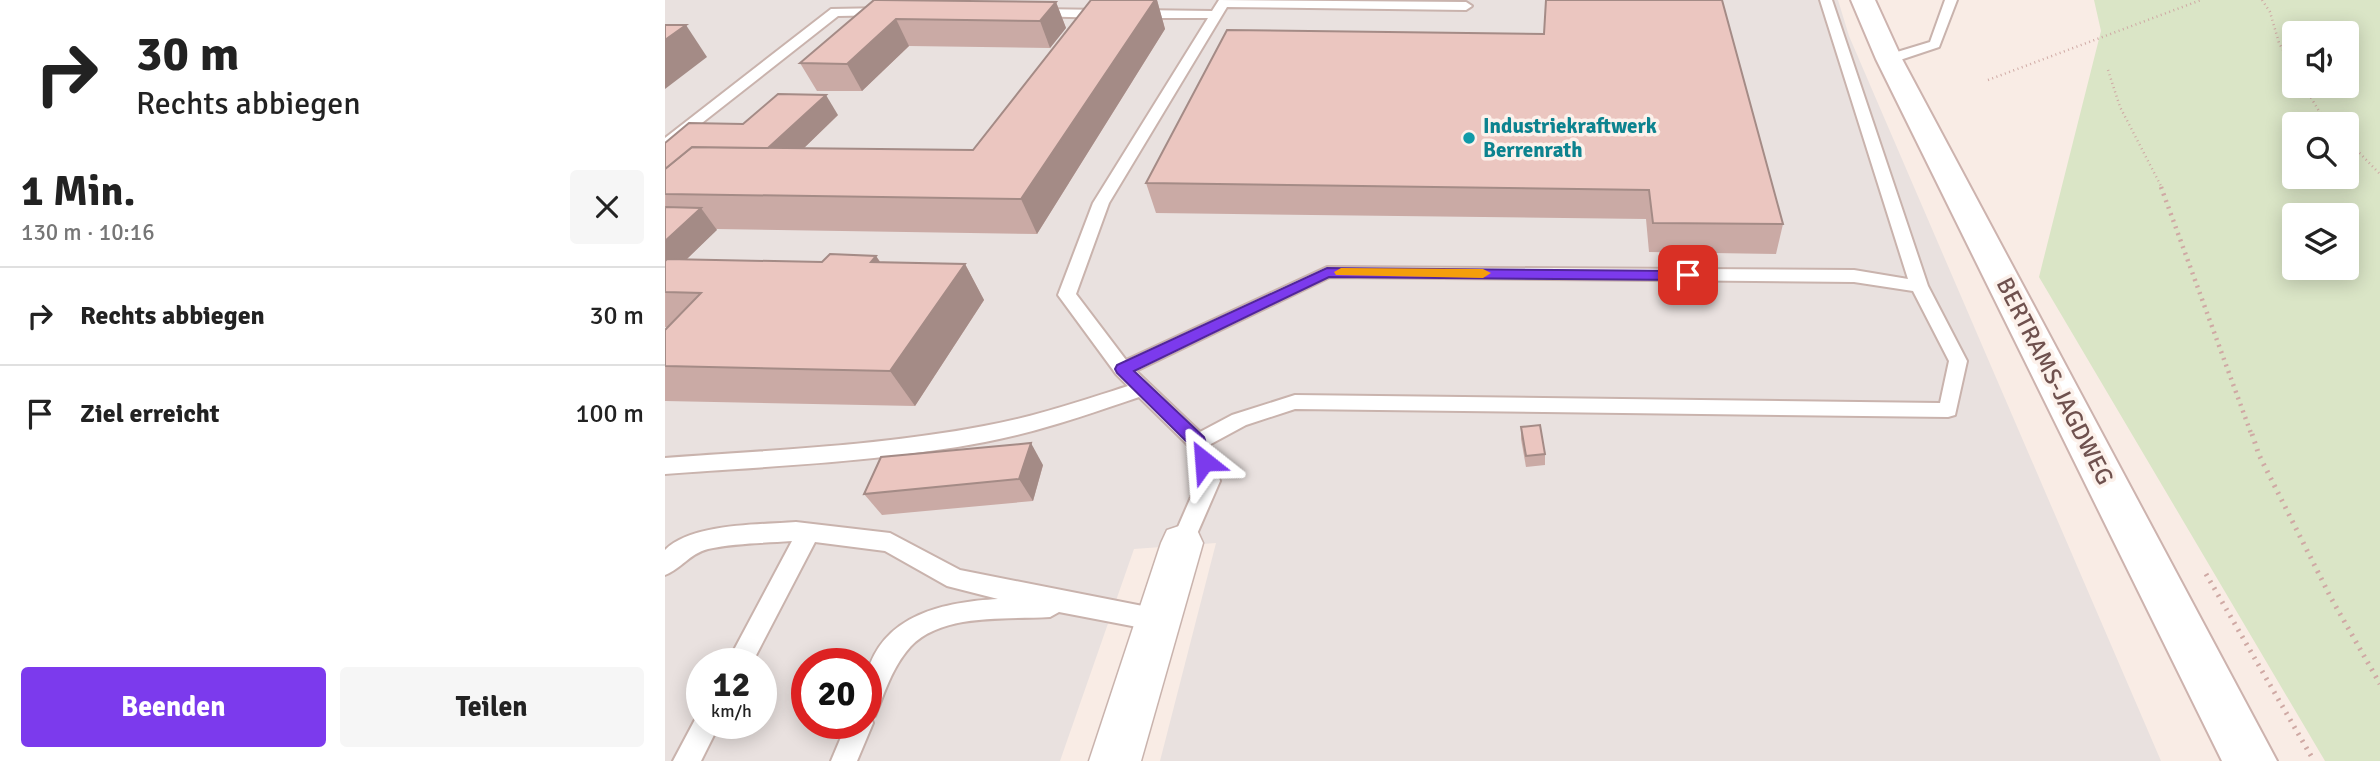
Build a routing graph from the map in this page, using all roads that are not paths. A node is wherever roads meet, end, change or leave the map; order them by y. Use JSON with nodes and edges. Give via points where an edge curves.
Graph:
{"nodes":[{"id":1,"x":1826,"y":0,"type":"edge"},
{"id":2,"x":1863,"y":0,"type":"edge"},
{"id":3,"x":1951,"y":0,"type":"edge"},
{"id":4,"x":1222,"y":6,"type":"edge"},
{"id":5,"x":1465,"y":6,"type":"dead end"},
{"id":6,"x":903,"y":12,"type":"edge"},
{"id":7,"x":1025,"y":13,"type":"edge"},
{"id":8,"x":1889,"y":59,"type":"junction"},
{"id":9,"x":665,"y":145,"type":"edge"},
{"id":10,"x":1919,"y":286,"type":"junction"},
{"id":11,"x":1122,"y":369,"type":"junction"},
{"id":12,"x":1144,"y":388,"type":"junction"},
{"id":13,"x":1198,"y":442,"type":"junction"},
{"id":14,"x":665,"y":466,"type":"edge"},
{"id":15,"x":808,"y":533,"type":"junction"},
{"id":16,"x":1182,"y":543,"type":"joint"},
{"id":17,"x":665,"y":565,"type":"edge"},
{"id":18,"x":1069,"y":604,"type":"junction"},
{"id":19,"x":1158,"y":620,"type":"junction"},
{"id":20,"x":747,"y":648,"type":"edge"},
{"id":21,"x":882,"y":667,"type":"edge"},
{"id":22,"x":698,"y":739,"type":"edge"},
{"id":23,"x":853,"y":739,"type":"edge"},
{"id":24,"x":686,"y":761,"type":"edge"},
{"id":25,"x":844,"y":761,"type":"edge"},
{"id":26,"x":1115,"y":761,"type":"edge"},
{"id":27,"x":2250,"y":761,"type":"edge"}],
"edges":[{"from":1,"to":10,"type":"lane"},
{"from":2,"to":8,"type":"main road","name":"BERTRAMS-JAGDWEG"},
{"from":3,"to":8,"type":"lane","via":[[1935,44]]},
{"from":4,"to":5,"type":"lane"},
{"from":4,"to":7,"type":"lane"},
{"from":4,"to":11,"type":"lane","via":[[1101,203],[1067,295]]},
{"from":6,"to":9,"type":"lane","via":[[835,12]]},
{"from":8,"to":27,"type":"main road","name":"BERTRAMS-JAGDWEG"},
{"from":10,"to":11,"type":"lane","via":[[1854,276],[1327,272]]},
{"from":10,"to":13,"type":"lane","via":[[1958,361],[1948,410],[1295,402],[1239,420]]},
{"from":11,"to":12,"type":"lane"},
{"from":12,"to":13,"type":"lane"},
{"from":12,"to":14,"type":"lane","via":[[985,434]]},
{"from":13,"to":16,"type":"lane","via":[[1209,481]]},
{"from":15,"to":17,"type":"lane","via":[[706,540],[679,551]]},
{"from":15,"to":18,"type":"lane","via":[[890,542],[955,579]]},
{"from":15,"to":20,"type":"lane"},
{"from":16,"to":19,"type":"street"},
{"from":18,"to":19,"type":"lane"},
{"from":18,"to":21,"type":"lane","via":[[929,620],[905,634]]},
{"from":19,"to":26,"type":"street"},
{"from":22,"to":24,"type":"lane"},
{"from":23,"to":25,"type":"lane"}]}
